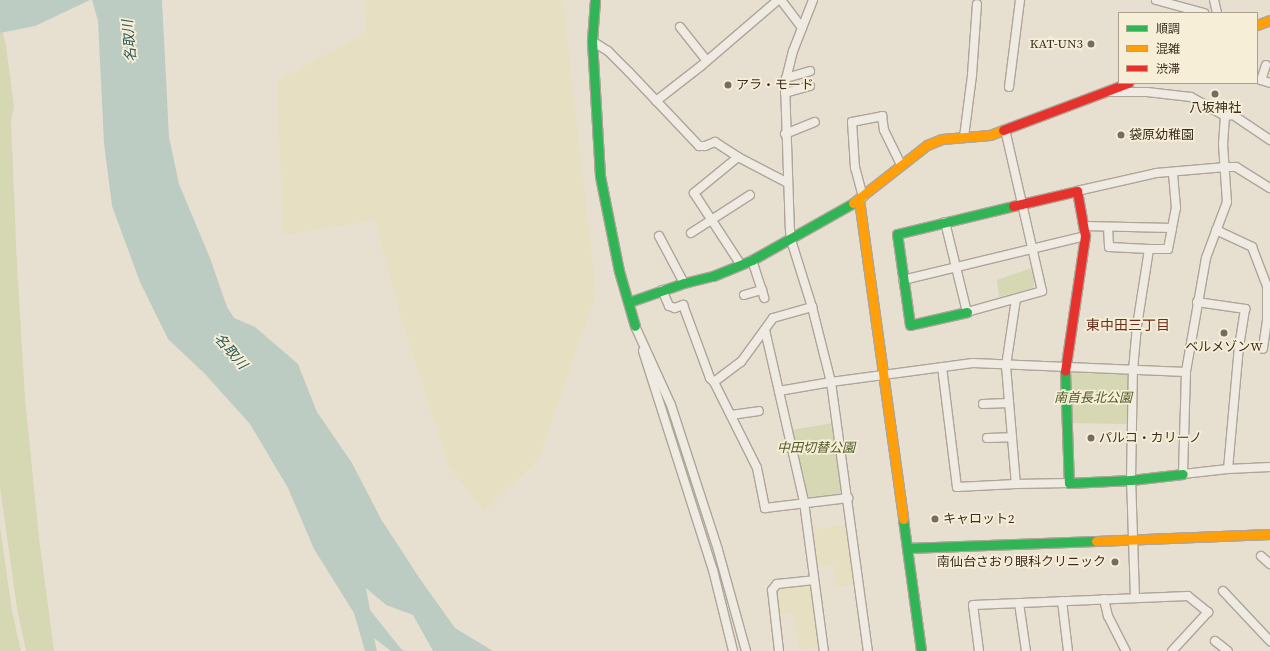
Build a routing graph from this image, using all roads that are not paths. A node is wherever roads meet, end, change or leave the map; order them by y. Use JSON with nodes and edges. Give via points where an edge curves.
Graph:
{"nodes":[{"id":1,"x":780,"y":0,"type":"edge"},
{"id":2,"x":813,"y":0,"type":"edge"},
{"id":3,"x":1020,"y":0,"type":"edge"},
{"id":4,"x":1156,"y":0,"type":"edge"},
{"id":5,"x":1214,"y":0,"type":"edge"},
{"id":6,"x":597,"y":2,"type":"edge"},
{"id":7,"x":977,"y":4,"type":"dead end"},
{"id":8,"x":1200,"y":12,"type":"edge"},
{"id":9,"x":1217,"y":12,"type":"edge"},
{"id":10,"x":1270,"y":20,"type":"edge"},
{"id":11,"x":1258,"y":25,"type":"edge"},
{"id":12,"x":680,"y":26,"type":"dead end"},
{"id":13,"x":802,"y":28,"type":"junction"},
{"id":14,"x":592,"y":41,"type":"junction"},
{"id":15,"x":707,"y":60,"type":"junction"},
{"id":16,"x":1266,"y":65,"type":"dead end"},
{"id":17,"x":810,"y":71,"type":"dead end"},
{"id":18,"x":786,"y":78,"type":"junction"},
{"id":19,"x":1270,"y":83,"type":"edge"},
{"id":20,"x":1126,"y":84,"type":"edge"},
{"id":21,"x":810,"y":86,"type":"dead end"},
{"id":22,"x":1009,"y":87,"type":"dead end"},
{"id":23,"x":1106,"y":92,"type":"junction"},
{"id":24,"x":785,"y":93,"type":"junction"},
{"id":25,"x":656,"y":100,"type":"junction"},
{"id":26,"x":1224,"y":116,"type":"junction"},
{"id":27,"x":815,"y":122,"type":"dead end"},
{"id":28,"x":1005,"y":130,"type":"junction"},
{"id":29,"x":785,"y":134,"type":"junction"},
{"id":30,"x":964,"y":137,"type":"junction"},
{"id":31,"x":1270,"y":140,"type":"edge"},
{"id":32,"x":738,"y":157,"type":"junction"},
{"id":33,"x":900,"y":165,"type":"junction"},
{"id":34,"x":1226,"y":167,"type":"junction"},
{"id":35,"x":1172,"y":172,"type":"junction"},
{"id":36,"x":788,"y":182,"type":"junction"},
{"id":37,"x":1270,"y":188,"type":"edge"},
{"id":38,"x":1077,"y":191,"type":"junction"},
{"id":39,"x":750,"y":195,"type":"dead end"},
{"id":40,"x":861,"y":198,"type":"junction"},
{"id":41,"x":1022,"y":203,"type":"junction"},
{"id":42,"x":710,"y":219,"type":"junction"},
{"id":43,"x":946,"y":222,"type":"junction"},
{"id":44,"x":1084,"y":226,"type":"junction"},
{"id":45,"x":1108,"y":227,"type":"junction"},
{"id":46,"x":1172,"y":228,"type":"junction"},
{"id":47,"x":1216,"y":230,"type":"junction"},
{"id":48,"x":691,"y":233,"type":"dead end"},
{"id":49,"x":659,"y":236,"type":"dead end"},
{"id":50,"x":1085,"y":236,"type":"junction"},
{"id":51,"x":791,"y":240,"type":"junction"},
{"id":52,"x":1033,"y":247,"type":"junction"},
{"id":53,"x":1149,"y":249,"type":"junction"},
{"id":54,"x":752,"y":260,"type":"junction"},
{"id":55,"x":741,"y":265,"type":"junction"},
{"id":56,"x":956,"y":267,"type":"junction"},
{"id":57,"x":902,"y":280,"type":"junction"},
{"id":58,"x":684,"y":283,"type":"junction"},
{"id":59,"x":1269,"y":286,"type":"edge"},
{"id":60,"x":662,"y":290,"type":"junction"},
{"id":61,"x":744,"y":295,"type":"dead end"},
{"id":62,"x":1016,"y":298,"type":"junction"},
{"id":63,"x":629,"y":302,"type":"junction"},
{"id":64,"x":1197,"y":302,"type":"junction"},
{"id":65,"x":812,"y":307,"type":"junction"},
{"id":66,"x":967,"y":312,"type":"junction"},
{"id":67,"x":635,"y":326,"type":"junction"},
{"id":68,"x":765,"y":330,"type":"junction"},
{"id":69,"x":1263,"y":349,"type":"dead end"},
{"id":70,"x":1006,"y":366,"type":"junction"},
{"id":71,"x":942,"y":367,"type":"junction"},
{"id":72,"x":1065,"y":368,"type":"junction"},
{"id":73,"x":1133,"y":370,"type":"junction"},
{"id":74,"x":1186,"y":372,"type":"junction"},
{"id":75,"x":884,"y":375,"type":"junction"},
{"id":76,"x":714,"y":382,"type":"junction"},
{"id":77,"x":831,"y":382,"type":"junction"},
{"id":78,"x":779,"y":391,"type":"junction"},
{"id":79,"x":1009,"y":403,"type":"junction"},
{"id":80,"x":983,"y":404,"type":"dead end"},
{"id":81,"x":759,"y":411,"type":"dead end"},
{"id":82,"x":731,"y":415,"type":"junction"},
{"id":83,"x":1012,"y":437,"type":"junction"},
{"id":84,"x":987,"y":438,"type":"dead end"},
{"id":85,"x":1270,"y":467,"type":"edge"},
{"id":86,"x":1228,"y":469,"type":"junction"},
{"id":87,"x":1183,"y":474,"type":"junction"},
{"id":88,"x":1131,"y":480,"type":"junction"},
{"id":89,"x":1069,"y":483,"type":"junction"},
{"id":90,"x":1016,"y":484,"type":"junction"},
{"id":91,"x":848,"y":498,"type":"junction"},
{"id":92,"x":804,"y":502,"type":"junction"},
{"id":93,"x":1270,"y":534,"type":"edge"},
{"id":94,"x":1132,"y":539,"type":"junction"},
{"id":95,"x":907,"y":548,"type":"junction"},
{"id":96,"x":1260,"y":556,"type":"dead end"},
{"id":97,"x":1270,"y":564,"type":"edge"},
{"id":98,"x":814,"y":580,"type":"junction"},
{"id":99,"x":1223,"y":591,"type":"dead end"},
{"id":100,"x":1135,"y":598,"type":"junction"},
{"id":101,"x":1104,"y":599,"type":"junction"},
{"id":102,"x":1062,"y":602,"type":"junction"},
{"id":103,"x":1019,"y":603,"type":"junction"},
{"id":104,"x":1215,"y":641,"type":"dead end"},
{"id":105,"x":1270,"y":641,"type":"edge"},
{"id":106,"x":733,"y":651,"type":"edge"},
{"id":107,"x":746,"y":651,"type":"edge"},
{"id":108,"x":779,"y":651,"type":"edge"},
{"id":109,"x":824,"y":651,"type":"edge"},
{"id":110,"x":868,"y":651,"type":"edge"},
{"id":111,"x":921,"y":651,"type":"edge"},
{"id":112,"x":979,"y":651,"type":"edge"},
{"id":113,"x":1026,"y":651,"type":"edge"},
{"id":114,"x":1068,"y":651,"type":"edge"},
{"id":115,"x":1126,"y":651,"type":"edge"},
{"id":116,"x":1172,"y":651,"type":"edge"},
{"id":117,"x":1228,"y":651,"type":"edge"}],
"edges":[{"from":1,"to":13,"type":"street"},
{"from":1,"to":15,"type":"street"},
{"from":2,"to":13,"type":"street"},
{"from":3,"to":22,"type":"street"},
{"from":4,"to":8,"type":"street"},
{"from":5,"to":9,"type":"street"},
{"from":6,"to":14,"type":"street"},
{"from":7,"to":30,"type":"street"},
{"from":10,"to":11,"type":"street"},
{"from":12,"to":15,"type":"street"},
{"from":13,"to":18,"type":"street"},
{"from":14,"to":25,"type":"street","via":[[608,51]]},
{"from":14,"to":63,"type":"street","via":[[600,176],[619,271]]},
{"from":15,"to":25,"type":"street"},
{"from":16,"to":19,"type":"street","via":[[1261,80]]},
{"from":17,"to":18,"type":"street"},
{"from":18,"to":24,"type":"street"},
{"from":20,"to":23,"type":"street"},
{"from":21,"to":24,"type":"street"},
{"from":23,"to":26,"type":"street","via":[[1147,92],[1191,97]]},
{"from":23,"to":28,"type":"street"},
{"from":24,"to":29,"type":"street"},
{"from":25,"to":32,"type":"street","via":[[699,146],[715,142]]},
{"from":26,"to":31,"type":"street","via":[[1233,114]]},
{"from":26,"to":34,"type":"street","via":[[1223,144]]},
{"from":27,"to":29,"type":"street"},
{"from":28,"to":30,"type":"street","via":[[990,135]]},
{"from":28,"to":41,"type":"street"},
{"from":29,"to":36,"type":"street"},
{"from":30,"to":33,"type":"street","via":[[942,139],[927,145]]},
{"from":32,"to":36,"type":"street"},
{"from":32,"to":42,"type":"street","via":[[694,193]]},
{"from":33,"to":40,"type":"street"},
{"from":33,"to":40,"type":"street","via":[[884,130],[882,116],[852,122],[855,168]]},
{"from":34,"to":35,"type":"street"},
{"from":34,"to":37,"type":"street","via":[[1236,167]]},
{"from":34,"to":47,"type":"street","via":[[1227,202]]},
{"from":35,"to":38,"type":"street","via":[[1156,172]]},
{"from":35,"to":46,"type":"street","via":[[1176,208]]},
{"from":36,"to":51,"type":"street"},
{"from":38,"to":41,"type":"street"},
{"from":38,"to":44,"type":"street"},
{"from":39,"to":42,"type":"street"},
{"from":40,"to":51,"type":"street"},
{"from":40,"to":75,"type":"street"},
{"from":41,"to":43,"type":"street"},
{"from":41,"to":52,"type":"street"},
{"from":42,"to":48,"type":"street"},
{"from":42,"to":55,"type":"street"},
{"from":43,"to":56,"type":"street"},
{"from":43,"to":57,"type":"street","via":[[897,234]]},
{"from":44,"to":45,"type":"street"},
{"from":44,"to":50,"type":"street"},
{"from":45,"to":46,"type":"street"},
{"from":45,"to":53,"type":"street","via":[[1109,247]]},
{"from":46,"to":53,"type":"street","via":[[1168,249]]},
{"from":47,"to":59,"type":"street","via":[[1252,247]]},
{"from":47,"to":64,"type":"street","via":[[1206,258]]},
{"from":49,"to":58,"type":"street"},
{"from":50,"to":52,"type":"street"},
{"from":50,"to":72,"type":"street"},
{"from":51,"to":54,"type":"street"},
{"from":51,"to":65,"type":"street"},
{"from":52,"to":56,"type":"street"},
{"from":52,"to":62,"type":"street","via":[[1042,291]]},
{"from":53,"to":73,"type":"street"},
{"from":54,"to":55,"type":"street"},
{"from":54,"to":61,"type":"street","via":[[763,294]]},
{"from":55,"to":58,"type":"street","via":[[713,276]]},
{"from":56,"to":57,"type":"street"},
{"from":56,"to":66,"type":"street"},
{"from":57,"to":66,"type":"street","via":[[910,325]]},
{"from":58,"to":60,"type":"street"},
{"from":59,"to":69,"type":"street"},
{"from":60,"to":63,"type":"street"},
{"from":60,"to":76,"type":"street","via":[[669,306],[675,308],[683,305],[710,378]]},
{"from":62,"to":66,"type":"street"},
{"from":62,"to":70,"type":"street"},
{"from":63,"to":67,"type":"street"},
{"from":64,"to":74,"type":"street"},
{"from":64,"to":86,"type":"street","via":[[1245,309],[1239,346]]},
{"from":65,"to":68,"type":"street","via":[[773,318]]},
{"from":65,"to":77,"type":"street"},
{"from":67,"to":106,"type":"street","via":[[713,570]]},
{"from":67,"to":107,"type":"street","via":[[680,434],[718,550]]},
{"from":68,"to":76,"type":"street","via":[[741,362]]},
{"from":68,"to":78,"type":"street"},
{"from":70,"to":71,"type":"street","via":[[973,363]]},
{"from":70,"to":72,"type":"street"},
{"from":70,"to":79,"type":"street"},
{"from":71,"to":75,"type":"street"},
{"from":71,"to":90,"type":"street","via":[[957,487]]},
{"from":72,"to":73,"type":"street"},
{"from":72,"to":89,"type":"street"},
{"from":73,"to":74,"type":"street"},
{"from":73,"to":88,"type":"street"},
{"from":74,"to":87,"type":"street"},
{"from":75,"to":77,"type":"street"},
{"from":75,"to":95,"type":"street"},
{"from":76,"to":82,"type":"street"},
{"from":77,"to":78,"type":"street"},
{"from":77,"to":91,"type":"street"},
{"from":78,"to":92,"type":"street"},
{"from":79,"to":80,"type":"street"},
{"from":79,"to":83,"type":"street"},
{"from":81,"to":82,"type":"street"},
{"from":82,"to":92,"type":"street","via":[[757,468],[765,508]]},
{"from":83,"to":84,"type":"street"},
{"from":83,"to":90,"type":"street"},
{"from":85,"to":86,"type":"street"},
{"from":86,"to":87,"type":"street"},
{"from":87,"to":88,"type":"street"},
{"from":88,"to":89,"type":"street"},
{"from":88,"to":94,"type":"street"},
{"from":89,"to":90,"type":"street"},
{"from":91,"to":92,"type":"street"},
{"from":91,"to":110,"type":"street"},
{"from":92,"to":98,"type":"street"},
{"from":93,"to":94,"type":"street"},
{"from":94,"to":95,"type":"street"},
{"from":94,"to":100,"type":"street"},
{"from":95,"to":111,"type":"street"},
{"from":96,"to":97,"type":"street"},
{"from":98,"to":108,"type":"street","via":[[777,584],[772,590]]},
{"from":98,"to":109,"type":"street"},
{"from":99,"to":105,"type":"street"},
{"from":100,"to":101,"type":"street"},
{"from":100,"to":116,"type":"street","via":[[1188,596],[1208,612]]},
{"from":101,"to":102,"type":"street"},
{"from":101,"to":115,"type":"street","via":[[1108,616]]},
{"from":102,"to":103,"type":"street"},
{"from":102,"to":114,"type":"street"},
{"from":103,"to":112,"type":"street","via":[[973,605]]},
{"from":103,"to":113,"type":"street"},
{"from":104,"to":117,"type":"street"}]}
